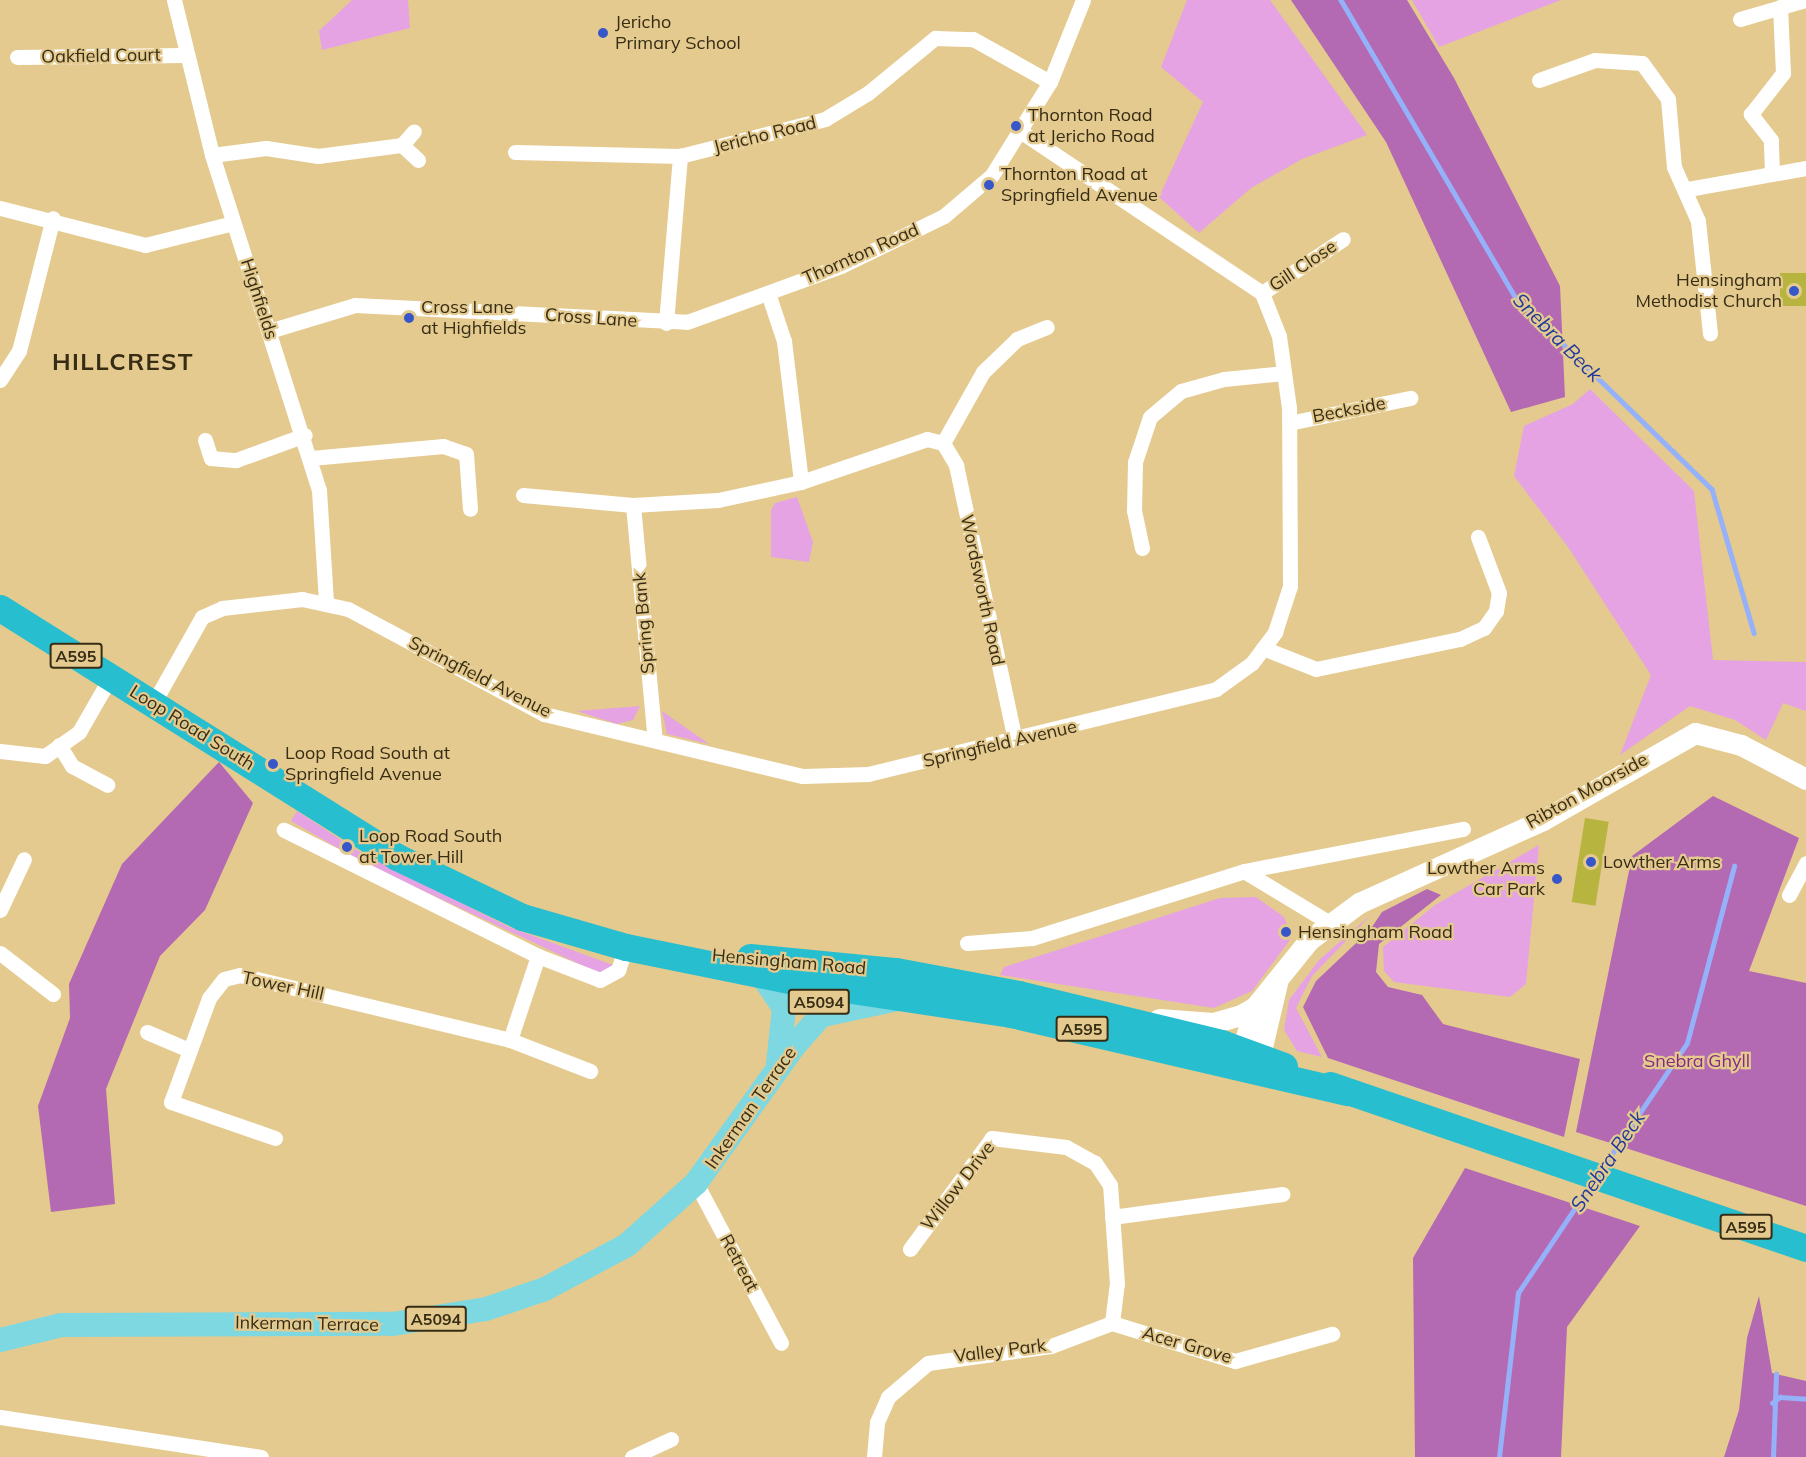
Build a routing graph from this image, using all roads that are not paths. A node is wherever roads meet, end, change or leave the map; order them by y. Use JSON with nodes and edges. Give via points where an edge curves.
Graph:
{"nodes":[{"id":1,"x":174,"y":0,"type":"edge"},
{"id":2,"x":1083,"y":0,"type":"edge"},
{"id":3,"x":1805,"y":0,"type":"edge"},
{"id":4,"x":1780,"y":8,"type":"junction"},
{"id":5,"x":1740,"y":19,"type":"dead end"},
{"id":6,"x":184,"y":55,"type":"junction"},
{"id":7,"x":17,"y":57,"type":"dead end"},
{"id":8,"x":1539,"y":80,"type":"dead end"},
{"id":9,"x":1050,"y":82,"type":"junction"},
{"id":10,"x":414,"y":131,"type":"dead end"},
{"id":11,"x":1023,"y":134,"type":"junction"},
{"id":12,"x":402,"y":145,"type":"junction"},
{"id":13,"x":515,"y":152,"type":"dead end"},
{"id":14,"x":212,"y":155,"type":"junction"},
{"id":15,"x":680,"y":156,"type":"junction"},
{"id":16,"x":418,"y":160,"type":"dead end"},
{"id":17,"x":1806,"y":168,"type":"edge"},
{"id":18,"x":1772,"y":174,"type":"junction"},
{"id":19,"x":1688,"y":189,"type":"junction"},
{"id":20,"x":0,"y":208,"type":"edge"},
{"id":21,"x":53,"y":218,"type":"junction"},
{"id":22,"x":233,"y":223,"type":"junction"},
{"id":23,"x":1343,"y":239,"type":"dead end"},
{"id":24,"x":768,"y":293,"type":"junction"},
{"id":25,"x":1262,"y":293,"type":"junction"},
{"id":26,"x":666,"y":323,"type":"junction"},
{"id":27,"x":1047,"y":327,"type":"dead end"},
{"id":28,"x":269,"y":331,"type":"junction"},
{"id":29,"x":1710,"y":333,"type":"dead end"},
{"id":30,"x":1284,"y":373,"type":"junction"},
{"id":31,"x":0,"y":380,"type":"edge"},
{"id":32,"x":1410,"y":398,"type":"dead end"},
{"id":33,"x":1289,"y":423,"type":"junction"},
{"id":34,"x":305,"y":435,"type":"junction"},
{"id":35,"x":205,"y":440,"type":"dead end"},
{"id":36,"x":944,"y":443,"type":"junction"},
{"id":37,"x":311,"y":458,"type":"junction"},
{"id":38,"x":801,"y":482,"type":"junction"},
{"id":39,"x":522,"y":495,"type":"dead end"},
{"id":40,"x":633,"y":505,"type":"junction"},
{"id":41,"x":470,"y":509,"type":"dead end"},
{"id":42,"x":1478,"y":537,"type":"dead end"},
{"id":43,"x":1142,"y":548,"type":"dead end"},
{"id":44,"x":326,"y":601,"type":"junction"},
{"id":45,"x":0,"y":609,"type":"edge"},
{"id":46,"x":1263,"y":648,"type":"junction"},
{"id":47,"x":110,"y":678,"type":"junction"},
{"id":48,"x":153,"y":704,"type":"junction"},
{"id":49,"x":655,"y":740,"type":"junction"},
{"id":50,"x":1015,"y":740,"type":"junction"},
{"id":51,"x":59,"y":745,"type":"junction"},
{"id":52,"x":0,"y":751,"type":"edge"},
{"id":53,"x":1806,"y":779,"type":"edge"},
{"id":54,"x":107,"y":785,"type":"dead end"},
{"id":55,"x":1463,"y":829,"type":"dead end"},
{"id":56,"x":284,"y":830,"type":"dead end"},
{"id":57,"x":24,"y":859,"type":"dead end"},
{"id":58,"x":1806,"y":863,"type":"edge"},
{"id":59,"x":1244,"y":872,"type":"junction"},
{"id":60,"x":1789,"y":895,"type":"dead end"},
{"id":61,"x":0,"y":910,"type":"edge"},
{"id":62,"x":1330,"y":923,"type":"junction"},
{"id":63,"x":967,"y":943,"type":"dead end"},
{"id":64,"x":638,"y":950,"type":"junction"},
{"id":65,"x":0,"y":953,"type":"edge"},
{"id":66,"x":538,"y":956,"type":"junction"},
{"id":67,"x":804,"y":962,"type":"junction"},
{"id":68,"x":855,"y":967,"type":"junction"},
{"id":69,"x":761,"y":974,"type":"junction"},
{"id":70,"x":1278,"y":979,"type":"junction"},
{"id":71,"x":830,"y":987,"type":"junction"},
{"id":72,"x":53,"y":994,"type":"dead end"},
{"id":73,"x":906,"y":996,"type":"junction"},
{"id":74,"x":1255,"y":1007,"type":"junction"},
{"id":75,"x":823,"y":1015,"type":"junction"},
{"id":76,"x":1103,"y":1015,"type":"junction"},
{"id":77,"x":147,"y":1032,"type":"dead end"},
{"id":78,"x":510,"y":1040,"type":"junction"},
{"id":79,"x":794,"y":1046,"type":"junction"},
{"id":80,"x":189,"y":1050,"type":"junction"},
{"id":81,"x":1253,"y":1059,"type":"junction"},
{"id":82,"x":777,"y":1070,"type":"junction"},
{"id":83,"x":590,"y":1071,"type":"dead end"},
{"id":84,"x":275,"y":1138,"type":"dead end"},
{"id":85,"x":696,"y":1183,"type":"junction"},
{"id":86,"x":1282,"y":1194,"type":"dead end"},
{"id":87,"x":1112,"y":1217,"type":"junction"},
{"id":88,"x":1806,"y":1248,"type":"edge"},
{"id":89,"x":910,"y":1249,"type":"dead end"},
{"id":90,"x":1112,"y":1323,"type":"junction"},
{"id":91,"x":1332,"y":1334,"type":"dead end"},
{"id":92,"x":0,"y":1340,"type":"edge"},
{"id":93,"x":781,"y":1343,"type":"dead end"},
{"id":94,"x":0,"y":1417,"type":"edge"},
{"id":95,"x":671,"y":1439,"type":"dead end"},
{"id":96,"x":188,"y":1452,"type":"edge"},
{"id":97,"x":261,"y":1457,"type":"edge"},
{"id":98,"x":632,"y":1457,"type":"edge"},
{"id":99,"x":874,"y":1457,"type":"edge"}],
"edges":[{"from":1,"to":6,"type":"street","name":"Highfields"},
{"from":2,"to":9,"type":"street","name":"Thornton Road"},
{"from":3,"to":4,"type":"street"},
{"from":4,"to":5,"type":"street"},
{"from":4,"to":18,"type":"street","via":[[1783,73],[1751,114],[1771,140]]},
{"from":6,"to":7,"type":"street","name":"Oakfield Court"},
{"from":6,"to":14,"type":"street","name":"Highfields"},
{"from":8,"to":19,"type":"street","via":[[1595,60],[1642,63],[1668,99],[1674,167]]},
{"from":9,"to":11,"type":"street","name":"Thornton Road"},
{"from":9,"to":15,"type":"street","name":"Jericho Road","via":[[973,39],[935,38],[868,93],[825,119]]},
{"from":10,"to":12,"type":"street"},
{"from":11,"to":24,"type":"street","name":"Thornton Road","via":[[992,175],[945,216],[885,248]]},
{"from":11,"to":25,"type":"street"},
{"from":12,"to":14,"type":"street","via":[[318,156],[267,148]]},
{"from":12,"to":16,"type":"street"},
{"from":13,"to":15,"type":"street","name":"Jericho Road"},
{"from":14,"to":22,"type":"street","name":"Highfields"},
{"from":15,"to":26,"type":"street"},
{"from":17,"to":18,"type":"street"},
{"from":18,"to":19,"type":"street"},
{"from":19,"to":29,"type":"street","via":[[1698,221]]},
{"from":20,"to":21,"type":"street"},
{"from":21,"to":22,"type":"street","via":[[145,245]]},
{"from":21,"to":31,"type":"street","via":[[19,351],[8,376]]},
{"from":22,"to":28,"type":"street","name":"Highfields"},
{"from":23,"to":25,"type":"street","name":"Gill Close"},
{"from":24,"to":26,"type":"street","name":"Thornton Road","via":[[707,318]]},
{"from":24,"to":38,"type":"street","via":[[784,341]]},
{"from":25,"to":30,"type":"street","name":"Springfield Avenue","via":[[1279,336]]},
{"from":26,"to":28,"type":"street","name":"Cross Lane","via":[[354,305]]},
{"from":27,"to":36,"type":"street","via":[[1017,339],[983,372]]},
{"from":28,"to":34,"type":"street","name":"Highfields"},
{"from":30,"to":33,"type":"street","name":"Springfield Avenue"},
{"from":30,"to":43,"type":"street","via":[[1224,379],[1181,391],[1150,417],[1135,462],[1134,511]]},
{"from":32,"to":33,"type":"street","name":"Beckside"},
{"from":33,"to":46,"type":"street","name":"Springfield Avenue","via":[[1290,586]]},
{"from":34,"to":35,"type":"street","via":[[236,460],[211,458]]},
{"from":34,"to":37,"type":"street","name":"Highfields"},
{"from":36,"to":38,"type":"street","via":[[927,439]]},
{"from":36,"to":50,"type":"street","name":"Wordsworth Road","via":[[956,465]]},
{"from":37,"to":41,"type":"street","via":[[444,446],[466,454]]},
{"from":37,"to":44,"type":"street","name":"Highfields","via":[[323,522]]},
{"from":38,"to":40,"type":"street","via":[[718,500]]},
{"from":39,"to":40,"type":"street"},
{"from":40,"to":49,"type":"street","name":"Spring Bank"},
{"from":42,"to":46,"type":"street","via":[[1499,593],[1496,611],[1484,628],[1460,639],[1316,669]]},
{"from":44,"to":48,"type":"street","via":[[211,611],[190,630]]},
{"from":44,"to":49,"type":"street","name":"Springfield Avenue","via":[[544,714]]},
{"from":45,"to":47,"type":"highway","name":"Loop Road South","number":"A595"},
{"from":46,"to":50,"type":"street","name":"Springfield Avenue","via":[[1252,663],[1216,689]]},
{"from":47,"to":48,"type":"highway","name":"Loop Road South","number":"A595"},
{"from":47,"to":51,"type":"street","via":[[79,732]]},
{"from":48,"to":64,"type":"highway","name":"Loop Road South","number":"A595","via":[[427,874],[522,916]]},
{"from":49,"to":50,"type":"street","name":"Springfield Avenue","via":[[803,776],[868,774]]},
{"from":51,"to":52,"type":"street","via":[[45,756]]},
{"from":51,"to":54,"type":"street","via":[[72,766]]},
{"from":53,"to":62,"type":"main road","name":"Ribton Moorside","via":[[1717,735],[1695,733],[1543,819],[1401,882]]},
{"from":55,"to":59,"type":"street"},
{"from":56,"to":66,"type":"street"},
{"from":57,"to":61,"type":"street"},
{"from":58,"to":60,"type":"street"},
{"from":59,"to":62,"type":"street"},
{"from":59,"to":63,"type":"street","via":[[1032,938]]},
{"from":62,"to":70,"type":"main road","name":"Ribton Moorside"},
{"from":64,"to":66,"type":"street","via":[[618,970],[600,980]]},
{"from":64,"to":67,"type":"highway","name":"Hensingham Road","number":"A595"},
{"from":64,"to":69,"type":"highway","number":"A595"},
{"from":65,"to":72,"type":"street"},
{"from":66,"to":78,"type":"street"},
{"from":67,"to":68,"type":"highway","name":"Hensingham Road","number":"A595"},
{"from":67,"to":71,"type":"main road","number":"A5094"},
{"from":68,"to":71,"type":"main road","number":"A5094"},
{"from":68,"to":76,"type":"highway","name":"Hensingham Road","number":"A595","via":[[1019,994]]},
{"from":69,"to":71,"type":"highway","number":"A595"},
{"from":69,"to":82,"type":"main road","via":[[784,1008]]},
{"from":70,"to":74,"type":"main road","name":"Ribton Moorside"},
{"from":70,"to":81,"type":"main road"},
{"from":71,"to":73,"type":"highway","number":"A595"},
{"from":71,"to":75,"type":"main road","name":"Inkerman Terrace","number":"A5094"},
{"from":71,"to":79,"type":"main road","number":"A5094"},
{"from":73,"to":75,"type":"main road","number":"A5094"},
{"from":73,"to":81,"type":"highway","number":"A595"},
{"from":74,"to":76,"type":"main road","via":[[1213,1023]]},
{"from":74,"to":81,"type":"main road"},
{"from":75,"to":79,"type":"main road","name":"Inkerman Terrace","number":"A5094"},
{"from":76,"to":81,"type":"highway","number":"A595"},
{"from":77,"to":80,"type":"street"},
{"from":78,"to":80,"type":"street","name":"Tower Hill","via":[[240,975],[224,979],[212,990]]},
{"from":78,"to":83,"type":"street","name":"Tower Hill"},
{"from":79,"to":82,"type":"main road","name":"Inkerman Terrace","number":"A5094"},
{"from":80,"to":84,"type":"street","name":"Tower Hill","via":[[171,1102]]},
{"from":81,"to":88,"type":"highway","number":"A595"},
{"from":82,"to":85,"type":"main road","name":"Inkerman Terrace","number":"A5094"},
{"from":85,"to":92,"type":"main road","name":"Inkerman Terrace","number":"A5094","via":[[651,1226],[600,1261],[544,1289],[465,1314],[362,1326],[61,1325]]},
{"from":85,"to":93,"type":"street","name":"Retreat"},
{"from":86,"to":87,"type":"street"},
{"from":87,"to":89,"type":"street","name":"Willow Drive","via":[[1110,1185],[1095,1163],[1066,1147],[992,1138]]},
{"from":87,"to":90,"type":"street","via":[[1118,1284]]},
{"from":90,"to":91,"type":"street","name":"Acer Grove","via":[[1235,1362]]},
{"from":90,"to":99,"type":"street","name":"Valley Park","via":[[1051,1346],[928,1363],[888,1397],[877,1422]]},
{"from":94,"to":96,"type":"street"},
{"from":95,"to":98,"type":"street"},
{"from":96,"to":97,"type":"street"}]}
